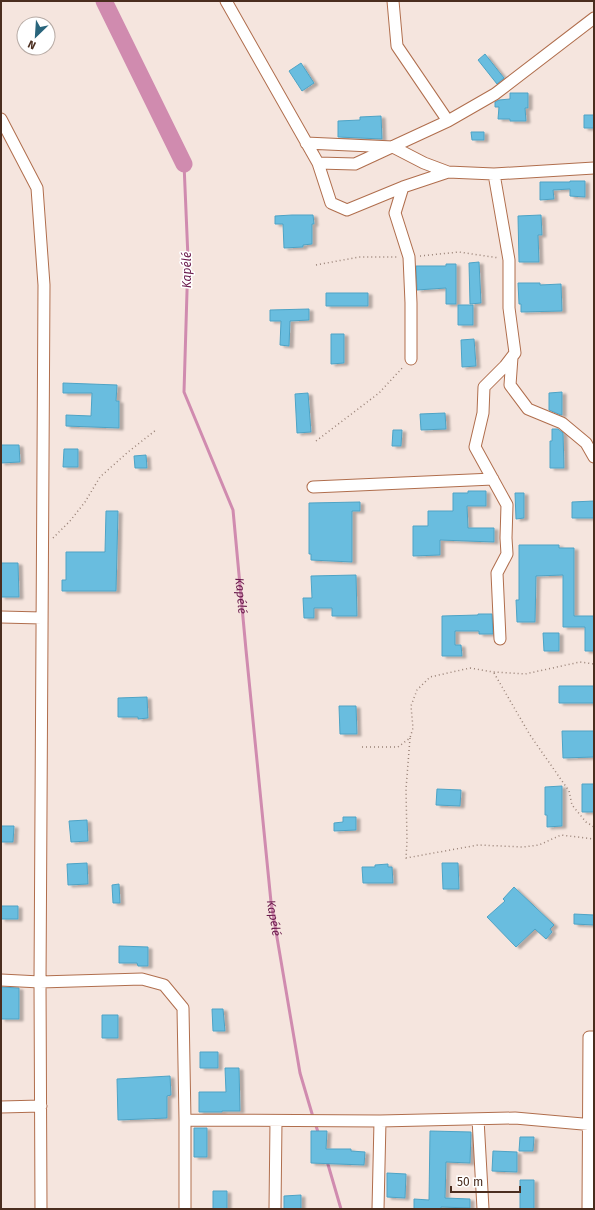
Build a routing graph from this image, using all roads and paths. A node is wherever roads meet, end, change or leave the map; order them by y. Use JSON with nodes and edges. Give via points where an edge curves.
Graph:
{"nodes":[{"id":1,"x":226,"y":1,"type":"edge"},
{"id":2,"x":393,"y":1,"type":"edge"},
{"id":3,"x":594,"y":18,"type":"edge"},
{"id":4,"x":1,"y":119,"type":"edge"},
{"id":5,"x":448,"y":121,"type":"junction"},
{"id":6,"x":7,"y":141,"type":"edge"},
{"id":7,"x":306,"y":144,"type":"junction"},
{"id":8,"x":393,"y":146,"type":"junction"},
{"id":9,"x":318,"y":163,"type":"junction"},
{"id":10,"x":594,"y":168,"type":"edge"},
{"id":11,"x":448,"y":172,"type":"junction"},
{"id":12,"x":494,"y":174,"type":"junction"},
{"id":13,"x":403,"y":187,"type":"junction"},
{"id":14,"x":512,"y":357,"type":"junction"},
{"id":15,"x":411,"y":359,"type":"joint"},
{"id":16,"x":156,"y":430,"type":"dead end"},
{"id":17,"x":316,"y":441,"type":"dead end"},
{"id":18,"x":594,"y":457,"type":"edge"},
{"id":19,"x":494,"y":479,"type":"junction"},
{"id":20,"x":312,"y":487,"type":"dead end"},
{"id":21,"x":42,"y":548,"type":"junction"},
{"id":22,"x":1,"y":617,"type":"edge"},
{"id":23,"x":42,"y":618,"type":"junction"},
{"id":24,"x":500,"y":639,"type":"dead end"},
{"id":25,"x":594,"y":664,"type":"edge"},
{"id":26,"x":493,"y":672,"type":"junction"},
{"id":27,"x":410,"y":738,"type":"junction"},
{"id":28,"x":362,"y":747,"type":"dead end"},
{"id":29,"x":594,"y":827,"type":"edge"},
{"id":30,"x":594,"y":839,"type":"edge"},
{"id":31,"x":1,"y":980,"type":"edge"},
{"id":32,"x":40,"y":982,"type":"junction"},
{"id":33,"x":594,"y":1037,"type":"edge"},
{"id":34,"x":41,"y":1106,"type":"junction"},
{"id":35,"x":1,"y":1107,"type":"edge"},
{"id":36,"x":478,"y":1119,"type":"junction"},
{"id":37,"x":185,"y":1120,"type":"junction"},
{"id":38,"x":276,"y":1121,"type":"junction"},
{"id":39,"x":380,"y":1121,"type":"junction"},
{"id":40,"x":591,"y":1125,"type":"edge"},
{"id":41,"x":41,"y":1209,"type":"edge"},
{"id":42,"x":185,"y":1209,"type":"edge"},
{"id":43,"x":275,"y":1209,"type":"edge"},
{"id":44,"x":378,"y":1209,"type":"edge"},
{"id":45,"x":482,"y":1209,"type":"edge"},
{"id":46,"x":588,"y":1209,"type":"edge"}],
"edges":[{"from":1,"to":7,"type":"street"},
{"from":2,"to":5,"type":"street","via":[[397,46]]},
{"from":3,"to":5,"type":"street","via":[[495,94]]},
{"from":4,"to":6,"type":"street"},
{"from":5,"to":8,"type":"street"},
{"from":6,"to":21,"type":"street","via":[[37,188],[40,218],[44,285]]},
{"from":7,"to":8,"type":"street"},
{"from":7,"to":9,"type":"street"},
{"from":8,"to":9,"type":"street","via":[[355,164]]},
{"from":8,"to":11,"type":"street"},
{"from":9,"to":13,"type":"street","via":[[331,203],[347,210]]},
{"from":10,"to":12,"type":"street"},
{"from":11,"to":12,"type":"street"},
{"from":11,"to":13,"type":"street"},
{"from":12,"to":14,"type":"street","via":[[509,260],[509,308],[515,353]]},
{"from":13,"to":15,"type":"street","via":[[395,213],[409,257]]},
{"from":14,"to":18,"type":"street","via":[[510,385],[528,409],[562,423],[586,443]]},
{"from":14,"to":19,"type":"street","via":[[484,387],[484,413],[475,447]]},
{"from":15,"to":17,"type":"path","via":[[378,393]]},
{"from":16,"to":21,"type":"path","via":[[100,477],[70,521]]},
{"from":19,"to":20,"type":"street"},
{"from":19,"to":24,"type":"street","via":[[507,505],[506,554],[497,573]]},
{"from":21,"to":23,"type":"street"},
{"from":22,"to":23,"type":"street"},
{"from":23,"to":32,"type":"street"},
{"from":25,"to":26,"type":"path","via":[[580,662],[525,674]]},
{"from":26,"to":27,"type":"path","via":[[470,668],[430,677],[417,690],[411,706],[413,728]]},
{"from":26,"to":29,"type":"path","via":[[530,735],[569,791],[572,805],[586,822]]},
{"from":27,"to":28,"type":"path","via":[[398,747]]},
{"from":27,"to":30,"type":"path","via":[[406,789],[406,858],[478,845],[539,845],[561,835]]},
{"from":31,"to":32,"type":"street"},
{"from":32,"to":34,"type":"street"},
{"from":32,"to":37,"type":"street","via":[[142,980],[164,985],[183,1008]]},
{"from":33,"to":40,"type":"street","via":[[589,1037]]},
{"from":34,"to":35,"type":"street"},
{"from":34,"to":41,"type":"street"},
{"from":36,"to":39,"type":"street"},
{"from":36,"to":40,"type":"street","via":[[515,1118]]},
{"from":36,"to":45,"type":"street"},
{"from":37,"to":38,"type":"street"},
{"from":37,"to":42,"type":"street"},
{"from":38,"to":39,"type":"street"},
{"from":38,"to":43,"type":"street"},
{"from":39,"to":44,"type":"street"},
{"from":40,"to":46,"type":"street"}]}
